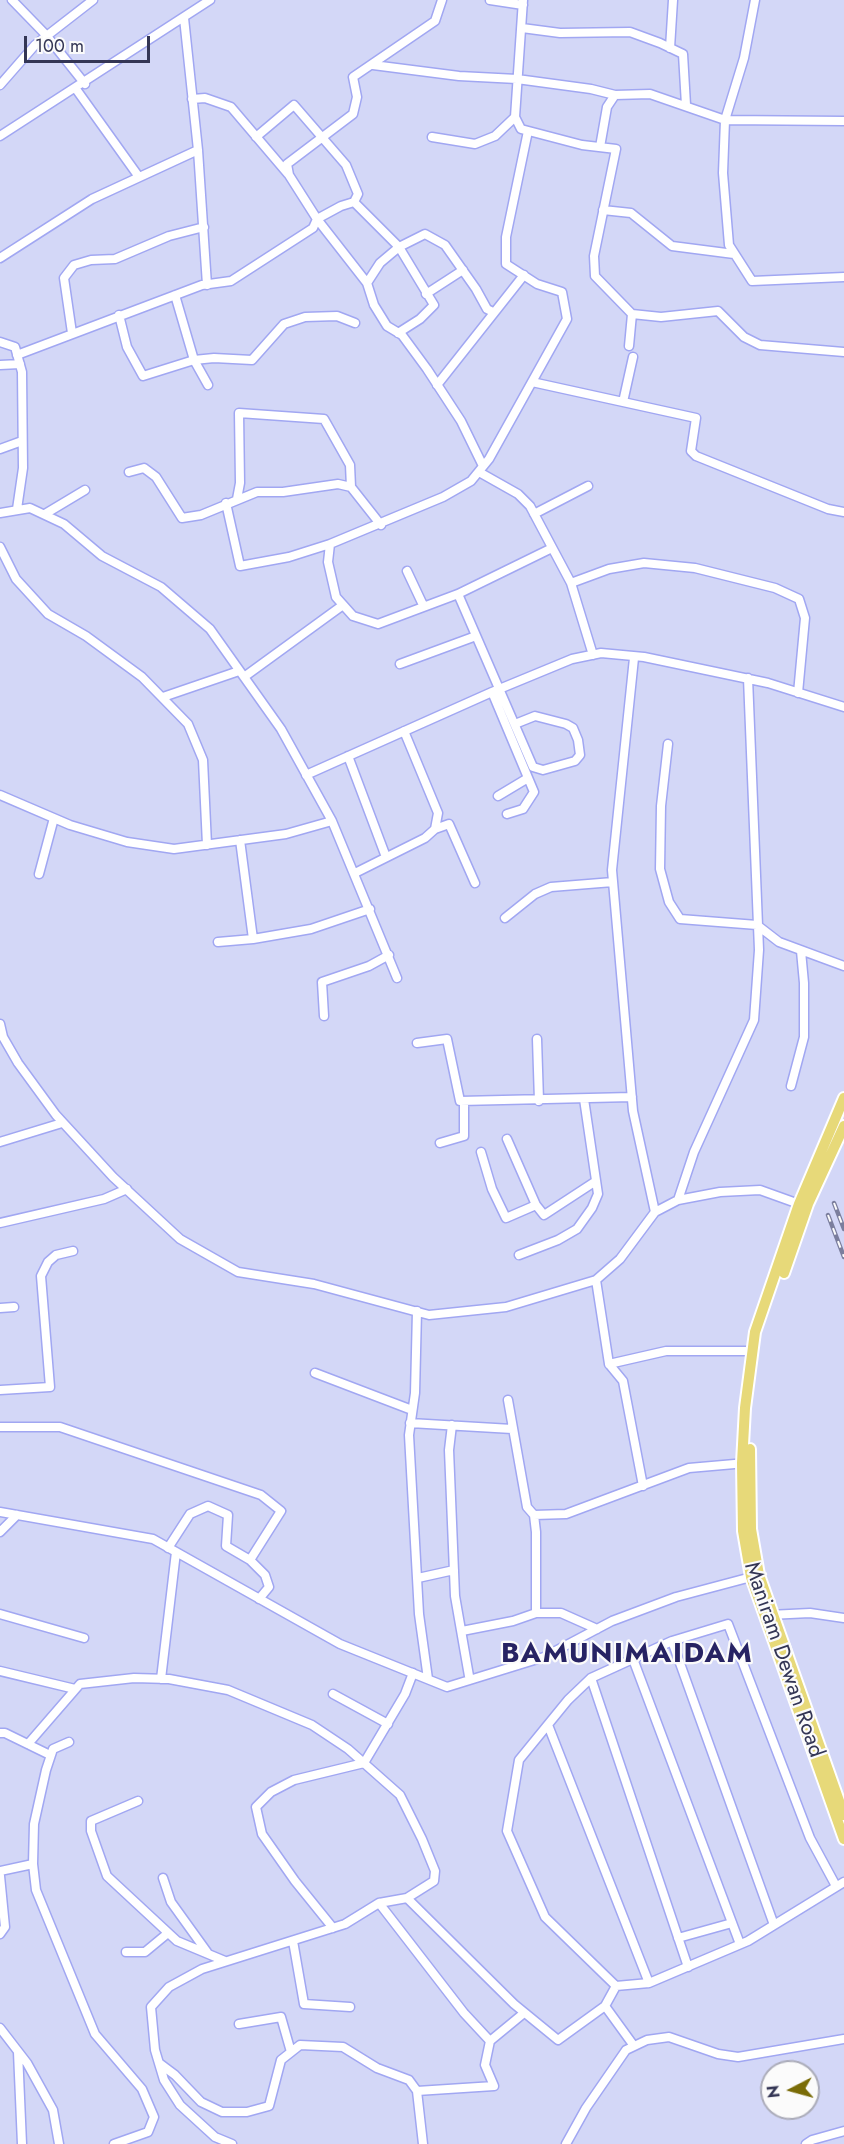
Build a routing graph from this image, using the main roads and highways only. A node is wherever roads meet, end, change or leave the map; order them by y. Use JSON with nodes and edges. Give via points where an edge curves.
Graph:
{"nodes":[{"id":1,"x":844,"y":1098,"type":"edge"},
{"id":2,"x":844,"y":1126,"type":"edge"},
{"id":3,"x":745,"y":1463,"type":"junction"},
{"id":4,"x":769,"y":1615,"type":"junction"},
{"id":5,"x":844,"y":1815,"type":"edge"},
{"id":6,"x":844,"y":1839,"type":"edge"}],
"edges":[{"from":1,"to":3,"type":"main road","name":"Maniram Dewan Road","via":[[799,1204],[755,1332]]},
{"from":2,"to":3,"type":"main road","name":"Maniram Dewan Road","via":[[808,1204],[762,1330]]},
{"from":3,"to":4,"type":"main road","name":"Maniram Dewan Road","via":[[743,1531]]},
{"from":4,"to":5,"type":"main road","name":"Maniram Dewan Road"},
{"from":4,"to":6,"type":"main road","name":"Maniram Dewan Road"}]}
